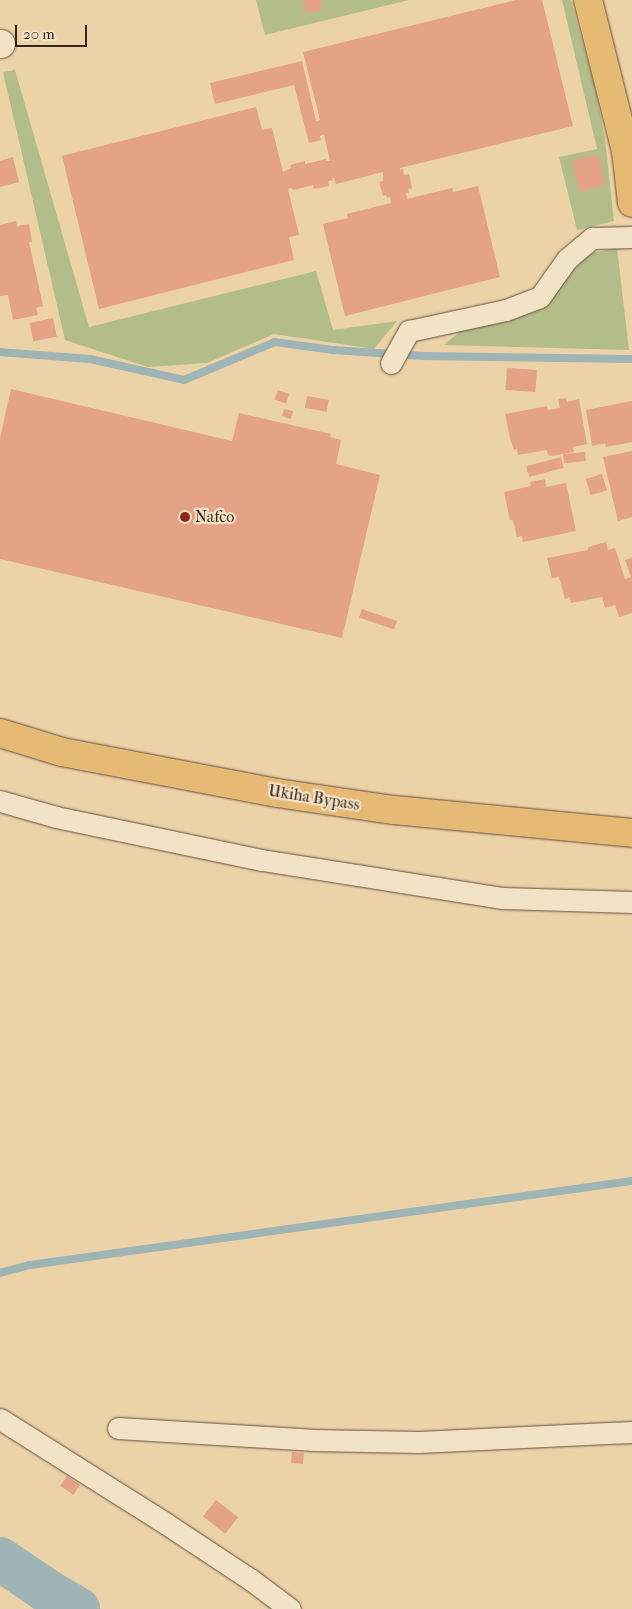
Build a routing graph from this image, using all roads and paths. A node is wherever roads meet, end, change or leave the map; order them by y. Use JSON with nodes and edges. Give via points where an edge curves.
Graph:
{"nodes":[{"id":1,"x":588,"y":0,"type":"edge"},
{"id":2,"x":632,"y":203,"type":"edge"},
{"id":3,"x":632,"y":236,"type":"edge"},
{"id":4,"x":391,"y":363,"type":"dead end"},
{"id":5,"x":0,"y":733,"type":"edge"},
{"id":6,"x":0,"y":801,"type":"edge"},
{"id":7,"x":632,"y":834,"type":"edge"},
{"id":8,"x":632,"y":902,"type":"edge"},
{"id":9,"x":0,"y":1419,"type":"edge"},
{"id":10,"x":118,"y":1428,"type":"dead end"},
{"id":11,"x":632,"y":1432,"type":"edge"},
{"id":12,"x":290,"y":1609,"type":"edge"}],
"edges":[{"from":1,"to":2,"type":"main road","via":[[626,151]]},
{"from":3,"to":4,"type":"street","via":[[592,238],[567,258],[540,297],[506,310],[409,331]]},
{"from":5,"to":7,"type":"main road","name":"Ukiha Bypass","via":[[62,752],[277,793],[394,810]]},
{"from":6,"to":8,"type":"street","via":[[56,817],[262,860],[503,898]]},
{"from":9,"to":12,"type":"street","via":[[165,1523]]},
{"from":10,"to":11,"type":"street","via":[[312,1440],[419,1442]]}]}
